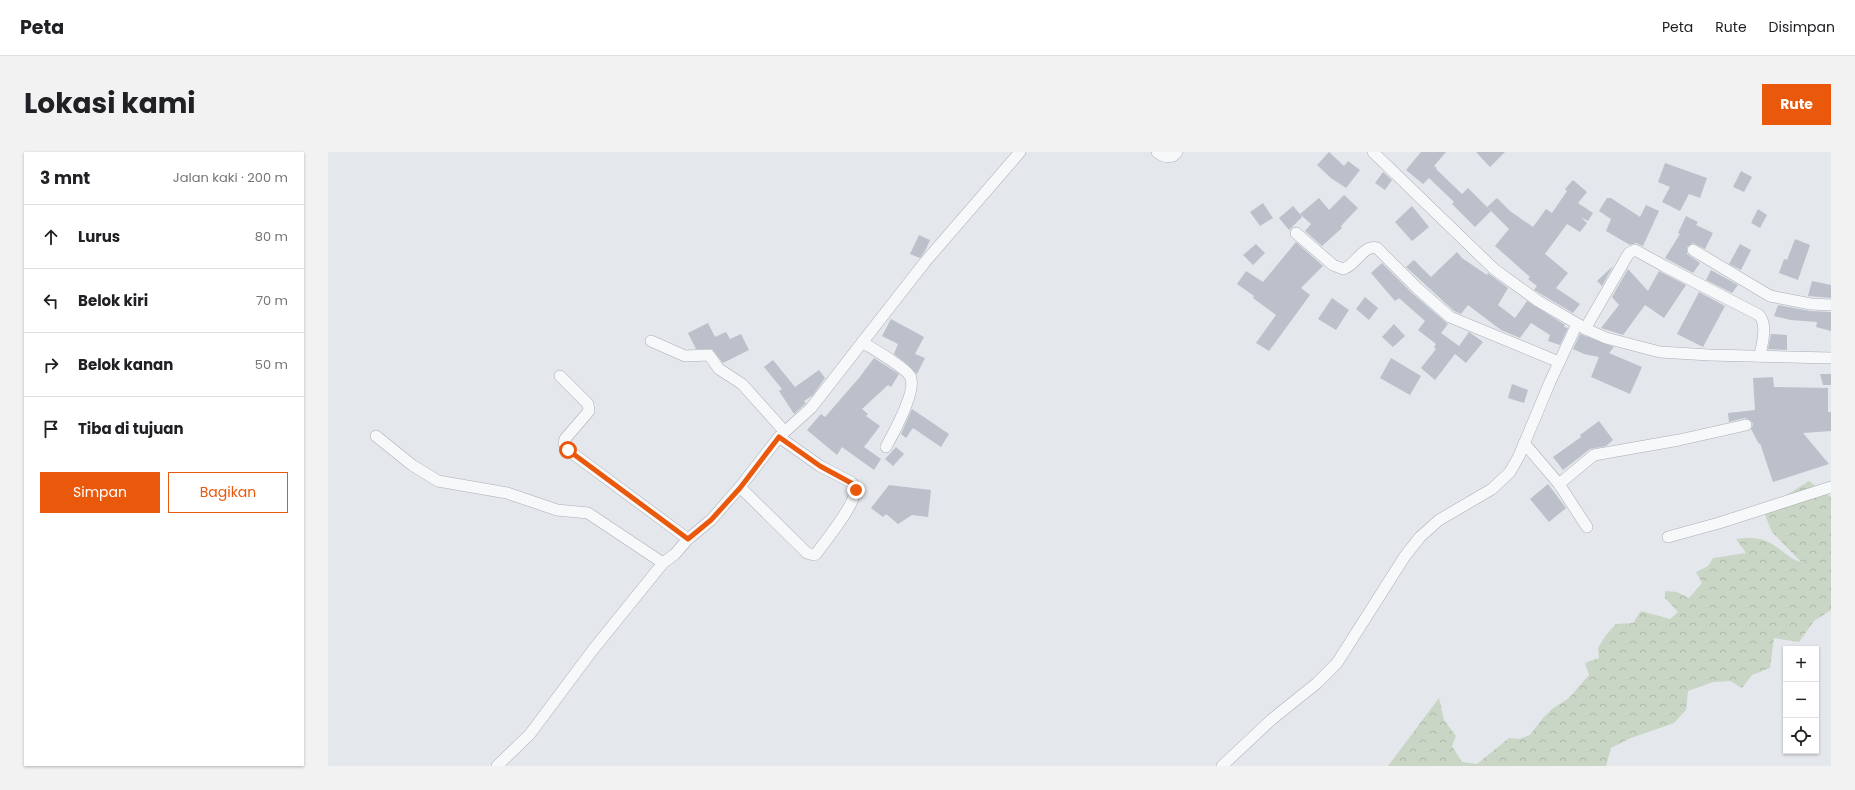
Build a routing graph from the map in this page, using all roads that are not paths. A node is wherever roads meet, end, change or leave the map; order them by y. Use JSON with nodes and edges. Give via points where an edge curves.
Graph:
{"nodes":[{"id":1,"x":1020,"y":152,"type":"edge"},
{"id":2,"x":1157,"y":152,"type":"edge"},
{"id":3,"x":1176,"y":152,"type":"edge"},
{"id":4,"x":1373,"y":152,"type":"edge"},
{"id":5,"x":1296,"y":233,"type":"dead end"},
{"id":6,"x":1693,"y":250,"type":"dead end"},
{"id":7,"x":1831,"y":305,"type":"edge"},
{"id":8,"x":1581,"y":326,"type":"junction"},
{"id":9,"x":651,"y":341,"type":"dead end"},
{"id":10,"x":862,"y":342,"type":"junction"},
{"id":11,"x":1760,"y":356,"type":"junction"},
{"id":12,"x":1831,"y":358,"type":"edge"},
{"id":13,"x":1559,"y":362,"type":"junction"},
{"id":14,"x":560,"y":376,"type":"dead end"},
{"id":15,"x":1746,"y":425,"type":"dead end"},
{"id":16,"x":782,"y":434,"type":"junction"},
{"id":17,"x":376,"y":436,"type":"dead end"},
{"id":18,"x":1524,"y":443,"type":"junction"},
{"id":19,"x":886,"y":448,"type":"dead end"},
{"id":20,"x":1559,"y":484,"type":"junction"},
{"id":21,"x":1831,"y":487,"type":"edge"},
{"id":22,"x":740,"y":488,"type":"junction"},
{"id":23,"x":1587,"y":527,"type":"dead end"},
{"id":24,"x":1668,"y":537,"type":"dead end"},
{"id":25,"x":688,"y":539,"type":"junction"},
{"id":26,"x":663,"y":563,"type":"junction"},
{"id":27,"x":497,"y":766,"type":"edge"},
{"id":28,"x":1222,"y":766,"type":"edge"}],
"edges":[{"from":1,"to":10,"type":"street","via":[[925,262]]},
{"from":2,"to":3,"type":"street","via":[[1167,157],[1173,156]]},
{"from":4,"to":8,"type":"street","via":[[1494,270],[1538,301]]},
{"from":5,"to":13,"type":"street","via":[[1333,265],[1343,269],[1368,249],[1377,248],[1450,317]]},
{"from":6,"to":7,"type":"street","via":[[1770,296]]},
{"from":8,"to":11,"type":"street","via":[[1606,338],[1660,352]]},
{"from":8,"to":11,"type":"street","via":[[1629,253],[1635,250],[1759,315],[1764,326]]},
{"from":8,"to":13,"type":"street"},
{"from":9,"to":16,"type":"street","via":[[685,356],[709,355],[719,369],[742,384]]},
{"from":10,"to":16,"type":"street","via":[[811,408]]},
{"from":10,"to":19,"type":"street","via":[[907,372],[912,380],[911,391]]},
{"from":11,"to":12,"type":"street"},
{"from":13,"to":18,"type":"street"},
{"from":14,"to":25,"type":"street","via":[[589,408],[565,440],[568,450]]},
{"from":15,"to":20,"type":"street","via":[[1594,455]]},
{"from":16,"to":22,"type":"street"},
{"from":16,"to":22,"type":"street","via":[[820,466],[851,482],[855,487],[855,494],[846,512],[816,554],[807,552]]},
{"from":17,"to":26,"type":"street","via":[[412,465],[438,481],[507,494],[557,510],[588,513]]},
{"from":18,"to":20,"type":"street"},
{"from":18,"to":28,"type":"street","via":[[1515,465],[1501,482],[1439,520],[1420,537],[1405,556],[1345,652],[1328,672]]},
{"from":20,"to":23,"type":"street"},
{"from":21,"to":24,"type":"street"},
{"from":22,"to":25,"type":"street","via":[[711,520]]},
{"from":25,"to":26,"type":"street"},
{"from":26,"to":27,"type":"street","via":[[592,651],[530,734]]}]}
